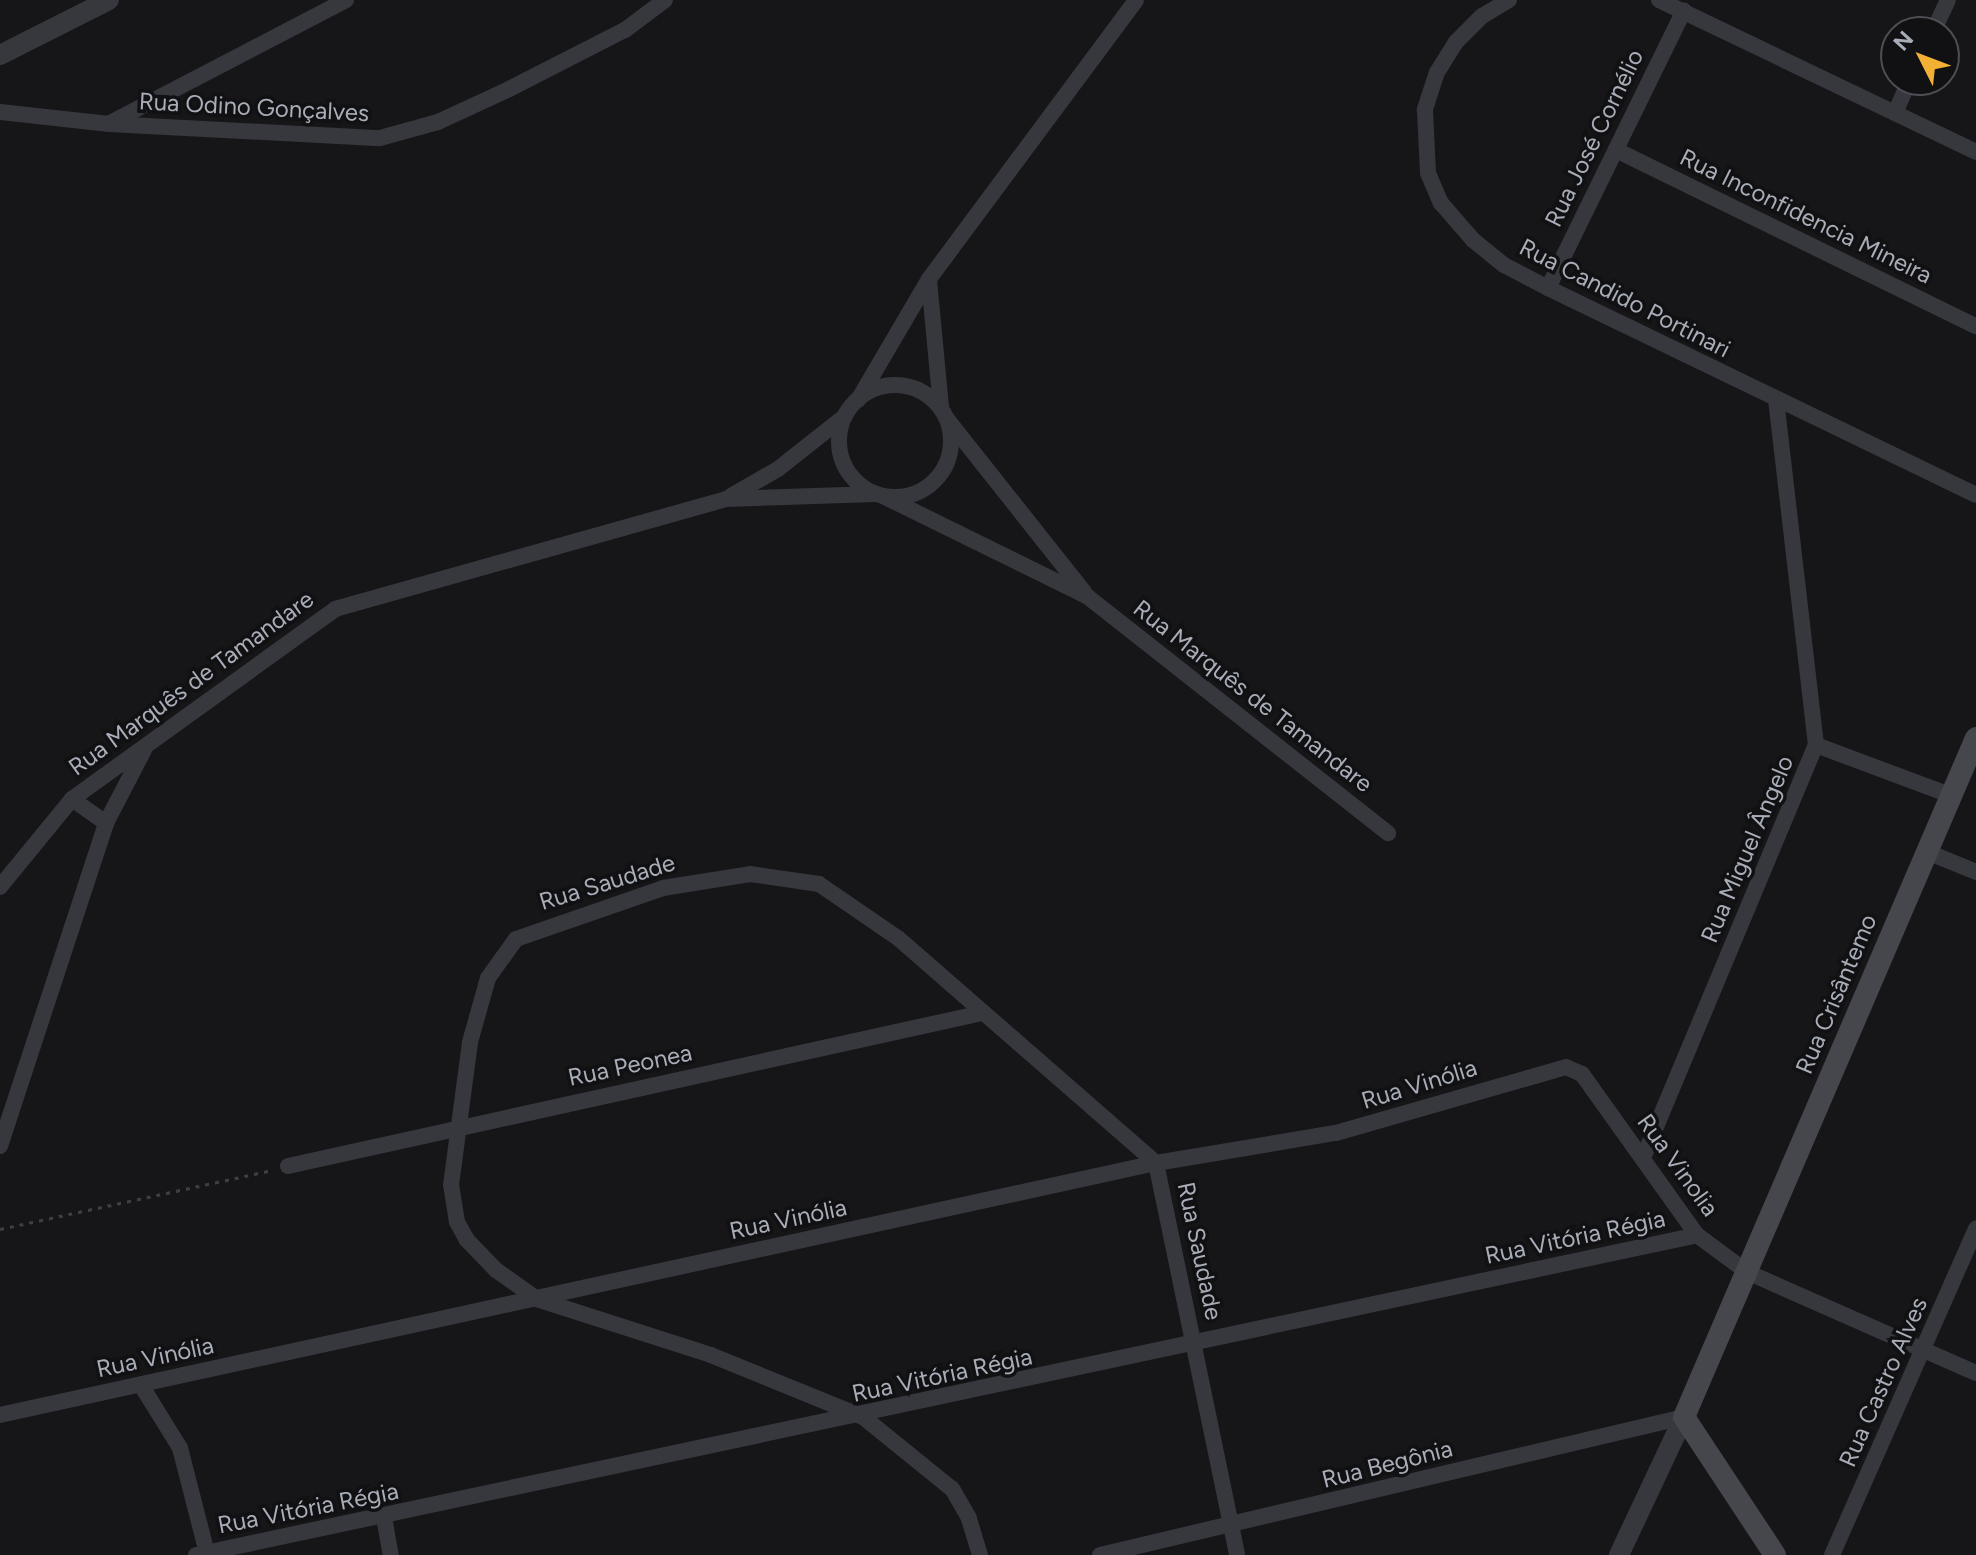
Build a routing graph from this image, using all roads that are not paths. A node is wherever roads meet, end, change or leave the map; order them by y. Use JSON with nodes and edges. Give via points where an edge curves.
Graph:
{"nodes":[{"id":1,"x":109,"y":0,"type":"edge"},
{"id":2,"x":346,"y":0,"type":"edge"},
{"id":3,"x":665,"y":0,"type":"edge"},
{"id":4,"x":1136,"y":0,"type":"edge"},
{"id":5,"x":1509,"y":0,"type":"edge"},
{"id":6,"x":1659,"y":0,"type":"edge"},
{"id":7,"x":1684,"y":10,"type":"junction"},
{"id":8,"x":0,"y":55,"type":"edge"},
{"id":9,"x":1903,"y":96,"type":"edge"},
{"id":10,"x":0,"y":112,"type":"edge"},
{"id":11,"x":1895,"y":113,"type":"junction"},
{"id":12,"x":109,"y":124,"type":"junction"},
{"id":13,"x":1616,"y":150,"type":"junction"},
{"id":14,"x":1976,"y":152,"type":"edge"},
{"id":15,"x":929,"y":279,"type":"junction"},
{"id":16,"x":1548,"y":288,"type":"junction"},
{"id":17,"x":1976,"y":326,"type":"edge"},
{"id":18,"x":858,"y":400,"type":"junction"},
{"id":19,"x":1776,"y":401,"type":"junction"},
{"id":20,"x":943,"y":412,"type":"junction"},
{"id":21,"x":845,"y":416,"type":"junction"},
{"id":22,"x":879,"y":495,"type":"junction"},
{"id":23,"x":1976,"y":495,"type":"edge"},
{"id":24,"x":726,"y":499,"type":"junction"},
{"id":25,"x":1088,"y":597,"type":"junction"},
{"id":26,"x":1976,"y":738,"type":"edge"},
{"id":27,"x":148,"y":743,"type":"junction"},
{"id":28,"x":1816,"y":745,"type":"junction"},
{"id":29,"x":1950,"y":795,"type":"junction"},
{"id":30,"x":72,"y":799,"type":"junction"},
{"id":31,"x":106,"y":823,"type":"junction"},
{"id":32,"x":1388,"y":833,"type":"dead end"},
{"id":33,"x":1925,"y":851,"type":"junction"},
{"id":34,"x":1976,"y":872,"type":"edge"},
{"id":35,"x":0,"y":887,"type":"edge"},
{"id":36,"x":982,"y":1013,"type":"junction"},
{"id":37,"x":1582,"y":1074,"type":"joint"},
{"id":38,"x":459,"y":1126,"type":"junction"},
{"id":39,"x":0,"y":1146,"type":"edge"},
{"id":40,"x":1643,"y":1158,"type":"junction"},
{"id":41,"x":1156,"y":1163,"type":"junction"},
{"id":42,"x":288,"y":1166,"type":"road end"},
{"id":43,"x":1976,"y":1228,"type":"edge"},
{"id":44,"x":1697,"y":1235,"type":"junction"},
{"id":45,"x":1747,"y":1272,"type":"junction"},
{"id":46,"x":537,"y":1299,"type":"junction"},
{"id":47,"x":1195,"y":1345,"type":"junction"},
{"id":48,"x":1925,"y":1348,"type":"junction"},
{"id":49,"x":1976,"y":1373,"type":"edge"},
{"id":50,"x":141,"y":1385,"type":"junction"},
{"id":51,"x":0,"y":1415,"type":"edge"},
{"id":52,"x":863,"y":1417,"type":"junction"},
{"id":53,"x":1684,"y":1417,"type":"junction"},
{"id":54,"x":384,"y":1517,"type":"junction"},
{"id":55,"x":1230,"y":1526,"type":"junction"},
{"id":56,"x":201,"y":1554,"type":"edge"},
{"id":57,"x":391,"y":1555,"type":"edge"},
{"id":58,"x":980,"y":1555,"type":"edge"},
{"id":59,"x":1100,"y":1555,"type":"edge"},
{"id":60,"x":1237,"y":1555,"type":"edge"},
{"id":61,"x":1619,"y":1555,"type":"edge"},
{"id":62,"x":1775,"y":1555,"type":"edge"},
{"id":63,"x":1832,"y":1555,"type":"edge"}],
"edges":[{"from":1,"to":8,"type":"street"},
{"from":2,"to":12,"type":"street"},
{"from":3,"to":12,"type":"street","name":"Rua Odino Gonçalves","via":[[583,52],[410,131],[349,139]]},
{"from":4,"to":15,"type":"street"},
{"from":5,"to":16,"type":"street","name":"Rua Candido Portinari","via":[[1464,33],[1437,72],[1425,110],[1428,173],[1441,203],[1504,265]]},
{"from":6,"to":7,"type":"street"},
{"from":7,"to":11,"type":"street"},
{"from":7,"to":13,"type":"street","name":"Rua José Cornélio"},
{"from":9,"to":11,"type":"street"},
{"from":10,"to":12,"type":"street","name":"Rua Odino Gonçalves"},
{"from":11,"to":14,"type":"street"},
{"from":13,"to":16,"type":"street","name":"Rua José Cornélio"},
{"from":13,"to":17,"type":"street","name":"Rua Inconfidencia Mineira"},
{"from":15,"to":18,"type":"street"},
{"from":15,"to":20,"type":"street"},
{"from":16,"to":19,"type":"street","name":"Rua Candido Portinari"},
{"from":18,"to":20,"type":"street","via":[[881,387],[908,387]]},
{"from":18,"to":21,"type":"street"},
{"from":19,"to":23,"type":"street","name":"Rua Candido Portinari"},
{"from":19,"to":28,"type":"street","name":"Rua Miguel Ângelo"},
{"from":20,"to":22,"type":"street","via":[[950,450],[939,475],[919,492]]},
{"from":20,"to":25,"type":"street","name":"Rua Marquês de Tamandare"},
{"from":21,"to":22,"type":"street","via":[[839,446],[843,461],[861,486]]},
{"from":21,"to":24,"type":"street","name":"Rua Marquês de Tamandare","via":[[778,469]]},
{"from":22,"to":24,"type":"street","name":"Rua Marquês de Tamandare"},
{"from":22,"to":25,"type":"street","name":"Rua Marquês de Tamandare"},
{"from":24,"to":27,"type":"street","name":"Rua Marquês de Tamandare","via":[[353,601],[292,637]]},
{"from":25,"to":32,"type":"street","name":"Rua Marquês de Tamandare"},
{"from":26,"to":29,"type":"main road","name":"Rua Crisântemo"},
{"from":27,"to":30,"type":"street","name":"Rua Marquês de Tamandare"},
{"from":27,"to":31,"type":"street"},
{"from":28,"to":29,"type":"street"},
{"from":28,"to":40,"type":"street","name":"Rua Miguel Ângelo"},
{"from":29,"to":33,"type":"main road","name":"Rua Crisântemo"},
{"from":30,"to":31,"type":"street"},
{"from":30,"to":35,"type":"street","name":"Rua Marquês de Tamandare"},
{"from":31,"to":39,"type":"street"},
{"from":33,"to":34,"type":"street"},
{"from":33,"to":45,"type":"main road","name":"Rua Crisântemo"},
{"from":36,"to":38,"type":"street","name":"Rua Peonea"},
{"from":36,"to":38,"type":"street","name":"Rua Saudade","via":[[898,938],[819,884],[769,874],[697,880],[529,931],[505,950],[478,1004]]},
{"from":36,"to":41,"type":"street","name":"Rua Saudade"},
{"from":37,"to":40,"type":"street","name":"Rua Vinolia"},
{"from":37,"to":41,"type":"street","name":"Rua Vinólia","via":[[1557,1068],[1336,1133]]},
{"from":38,"to":42,"type":"street","name":"Rua Peonea"},
{"from":38,"to":46,"type":"street","name":"Rua Saudade","via":[[451,1176],[457,1222],[480,1255]]},
{"from":40,"to":44,"type":"street","name":"Rua Vinolia"},
{"from":41,"to":46,"type":"street","name":"Rua Vinólia"},
{"from":41,"to":47,"type":"street","name":"Rua Saudade"},
{"from":43,"to":48,"type":"street","name":"Rua Castro Alves"},
{"from":44,"to":45,"type":"street","name":"Rua Vinolia"},
{"from":44,"to":47,"type":"street","name":"Rua Vitória Régia"},
{"from":45,"to":48,"type":"street","name":"Rua Vinolia"},
{"from":45,"to":53,"type":"main road","name":"Rua Crisântemo"},
{"from":46,"to":50,"type":"street","name":"Rua Vinólia"},
{"from":46,"to":52,"type":"street","name":"Rua Saudade","via":[[711,1355]]},
{"from":47,"to":52,"type":"street","name":"Rua Vitória Régia"},
{"from":47,"to":55,"type":"street","name":"Rua Saudade"},
{"from":48,"to":49,"type":"street","name":"Rua Vinolia"},
{"from":48,"to":63,"type":"street","name":"Rua Castro Alves"},
{"from":50,"to":51,"type":"street","name":"Rua Vinólia"},
{"from":50,"to":56,"type":"street","via":[[180,1448]]},
{"from":52,"to":54,"type":"street","name":"Rua Vitória Régia"},
{"from":52,"to":58,"type":"street","name":"Rua Saudade","via":[[952,1489],[969,1518]]},
{"from":53,"to":55,"type":"street","name":"Rua Begônia"},
{"from":53,"to":61,"type":"street"},
{"from":53,"to":62,"type":"main road"},
{"from":54,"to":56,"type":"street","name":"Rua Vitória Régia"},
{"from":54,"to":57,"type":"street"},
{"from":55,"to":59,"type":"street","name":"Rua Begônia"},
{"from":55,"to":60,"type":"street","name":"Rua Saudade"}]}
